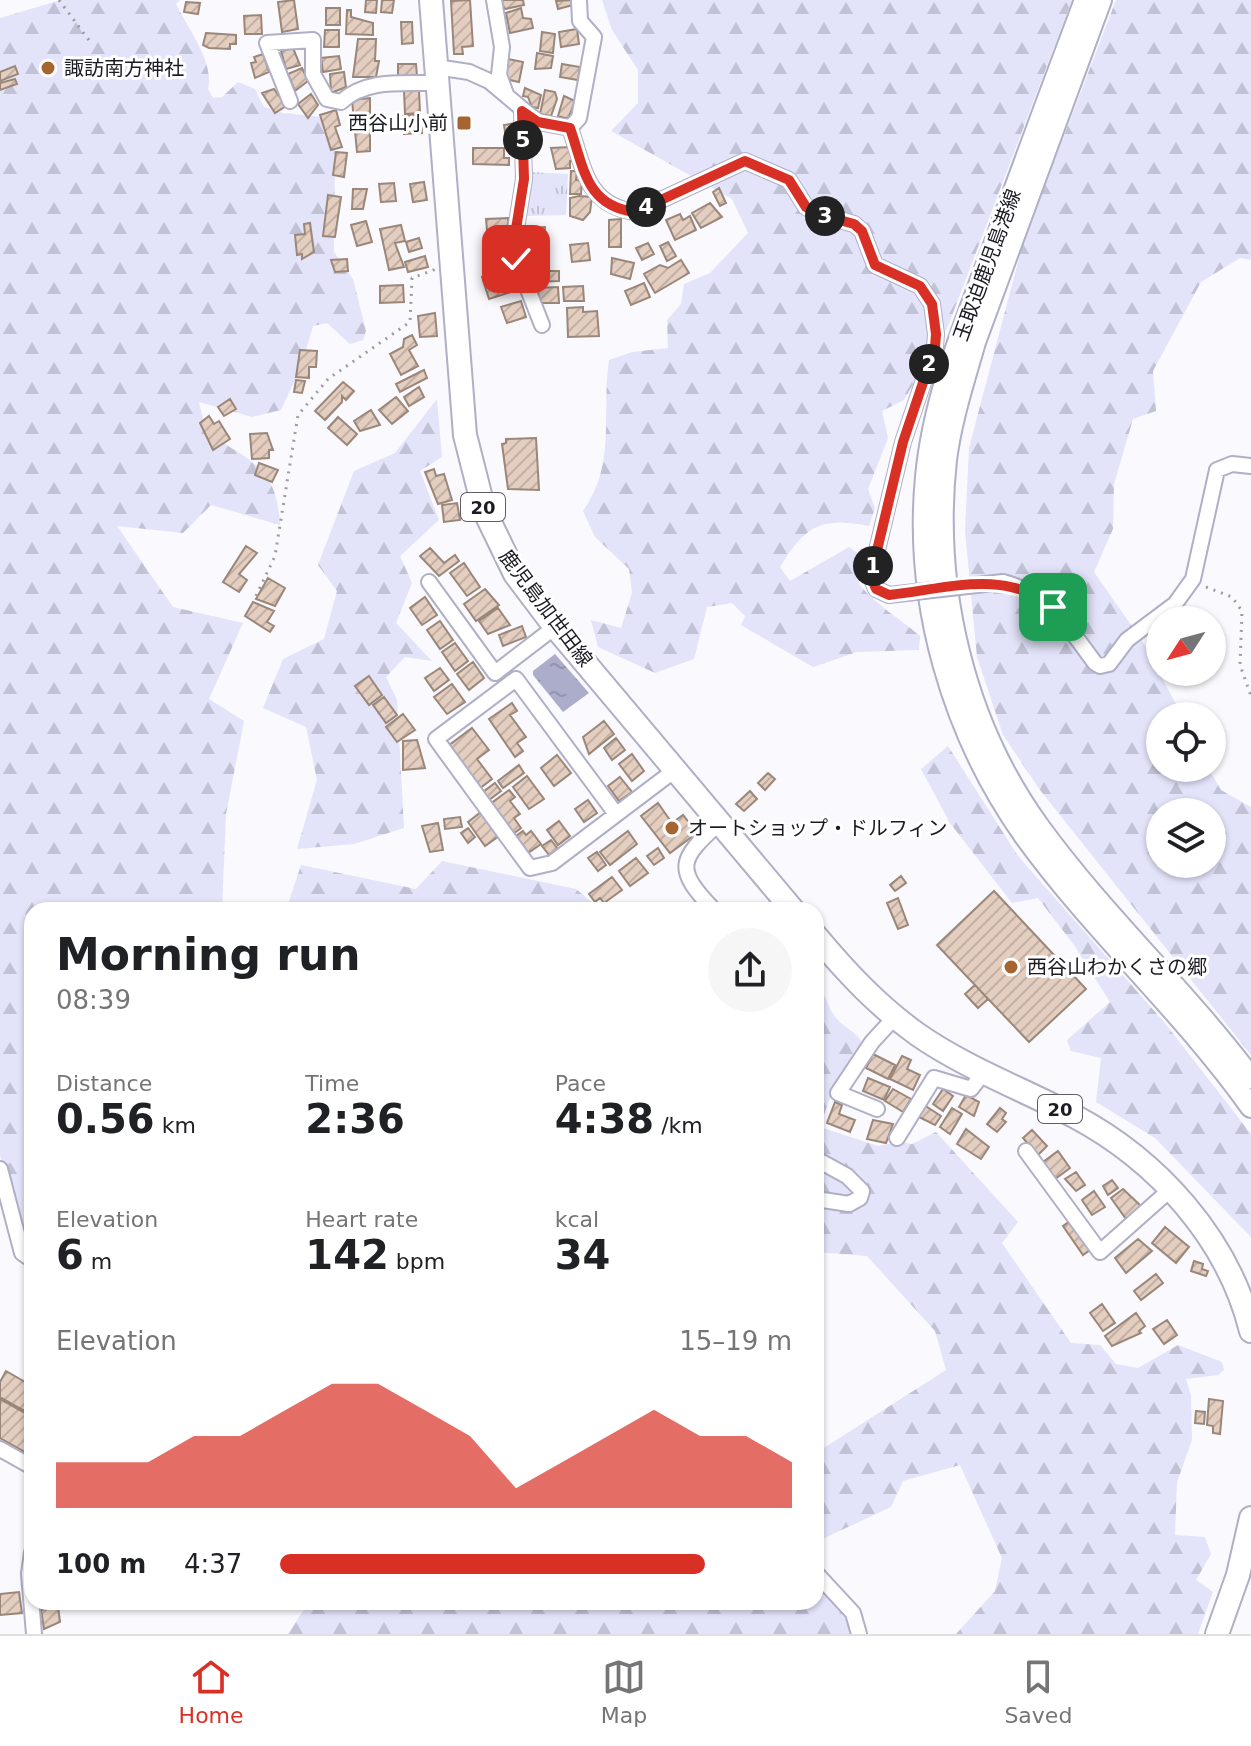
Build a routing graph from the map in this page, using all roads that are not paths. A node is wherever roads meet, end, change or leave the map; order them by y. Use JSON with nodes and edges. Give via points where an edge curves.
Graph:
{"nodes":[{"id":1,"x":431,"y":0,"type":"edge"},
{"id":2,"x":494,"y":0,"type":"edge"},
{"id":3,"x":579,"y":0,"type":"edge"},
{"id":4,"x":1085,"y":0,"type":"edge"},
{"id":5,"x":1101,"y":0,"type":"edge"},
{"id":6,"x":436,"y":75,"type":"junction"},
{"id":7,"x":506,"y":95,"type":"junction"},
{"id":8,"x":290,"y":101,"type":"dead end"},
{"id":9,"x":522,"y":111,"type":"junction"},
{"id":10,"x":570,"y":128,"type":"junction"},
{"id":11,"x":542,"y":325,"type":"dead end"},
{"id":12,"x":1251,"y":466,"type":"edge"},
{"id":13,"x":429,"y":582,"type":"dead end"},
{"id":14,"x":555,"y":627,"type":"junction"},
{"id":15,"x":675,"y":770,"type":"junction"},
{"id":16,"x":616,"y":814,"type":"junction"},
{"id":17,"x":719,"y":823,"type":"junction"},
{"id":18,"x":707,"y":902,"type":"edge"},
{"id":19,"x":786,"y":902,"type":"edge"},
{"id":20,"x":824,"y":946,"type":"edge"},
{"id":21,"x":895,"y":1017,"type":"junction"},
{"id":22,"x":985,"y":1071,"type":"junction"},
{"id":23,"x":1251,"y":1078,"type":"edge"},
{"id":24,"x":1251,"y":1107,"type":"edge"},
{"id":25,"x":877,"y":1109,"type":"dead end"},
{"id":26,"x":897,"y":1138,"type":"dead end"},
{"id":27,"x":1026,"y":1151,"type":"dead end"},
{"id":28,"x":824,"y":1163,"type":"edge"},
{"id":29,"x":0,"y":1169,"type":"edge"},
{"id":30,"x":1171,"y":1189,"type":"junction"},
{"id":31,"x":824,"y":1200,"type":"edge"},
{"id":32,"x":24,"y":1254,"type":"edge"},
{"id":33,"x":1251,"y":1331,"type":"edge"},
{"id":34,"x":0,"y":1449,"type":"edge"},
{"id":35,"x":24,"y":1462,"type":"edge"},
{"id":36,"x":1251,"y":1518,"type":"edge"},
{"id":37,"x":824,"y":1582,"type":"edge"},
{"id":38,"x":32,"y":1610,"type":"edge"},
{"id":39,"x":34,"y":1634,"type":"edge"},
{"id":40,"x":859,"y":1634,"type":"edge"},
{"id":41,"x":1217,"y":1634,"type":"edge"}],
"edges":[{"from":1,"to":6,"type":"main road","name":"鹿児島加世田線","number":"20"},
{"from":2,"to":7,"type":"street","via":[[502,47],[499,75]]},
{"from":3,"to":10,"type":"street","via":[[580,21],[594,37],[579,118]]},
{"from":4,"to":24,"type":"main road","name":"玉取迫鹿児島港線","via":[[940,397],[926,477],[927,572],[950,687],[978,760],[998,795],[1068,891],[1194,1031]]},
{"from":5,"to":23,"type":"main road","name":"玉取迫鹿児島港線","via":[[975,342],[958,402],[943,502],[946,579],[963,667],[1002,769],[1080,879]]},
{"from":6,"to":7,"type":"street","via":[[469,72]]},
{"from":6,"to":8,"type":"street","via":[[369,85],[341,102],[327,99],[313,74],[313,40],[267,43]]},
{"from":6,"to":14,"type":"main road","name":"鹿児島加世田線","number":"20","via":[[472,473],[497,542]]},
{"from":7,"to":9,"type":"street"},
{"from":9,"to":10,"type":"street","via":[[538,122]]},
{"from":9,"to":11,"type":"street","via":[[524,179],[516,259]]},
{"from":10,"to":12,"type":"street","bridge":true,"via":[[593,189],[616,209],[635,212],[745,161],[789,180],[806,207],[818,214],[854,224],[875,265],[928,294],[935,347],[903,442],[873,567],[876,589],[889,595],[1003,582],[1023,587],[1053,607],[1095,663],[1105,666],[1127,640],[1175,604],[1193,579],[1217,470],[1232,464]]},
{"from":13,"to":14,"type":"street","via":[[495,673]]},
{"from":14,"to":15,"type":"main road","name":"鹿児島加世田線","number":"20"},
{"from":15,"to":16,"type":"street"},
{"from":15,"to":17,"type":"main road","name":"鹿児島加世田線","number":"20"},
{"from":16,"to":16,"type":"street","via":[[552,863],[530,868],[436,739],[516,679]]},
{"from":17,"to":18,"type":"street","via":[[688,852],[685,862],[692,884]]},
{"from":17,"to":19,"type":"main road","name":"鹿児島加世田線","number":"20"},
{"from":20,"to":21,"type":"main road","number":"20"},
{"from":21,"to":22,"type":"main road","number":"20"},
{"from":21,"to":25,"type":"street","via":[[838,1093]]},
{"from":22,"to":26,"type":"street","via":[[971,1089],[934,1078]]},
{"from":22,"to":30,"type":"main road","number":"20","via":[[1078,1118]]},
{"from":27,"to":30,"type":"street","via":[[1100,1252]]},
{"from":28,"to":31,"type":"street","via":[[862,1191],[849,1204]]},
{"from":29,"to":32,"type":"street"},
{"from":30,"to":33,"type":"main road","number":"20","via":[[1222,1258]]},
{"from":34,"to":35,"type":"street"},
{"from":36,"to":41,"type":"main road"},
{"from":37,"to":40,"type":"street","via":[[853,1613]]},
{"from":38,"to":39,"type":"street"}]}
